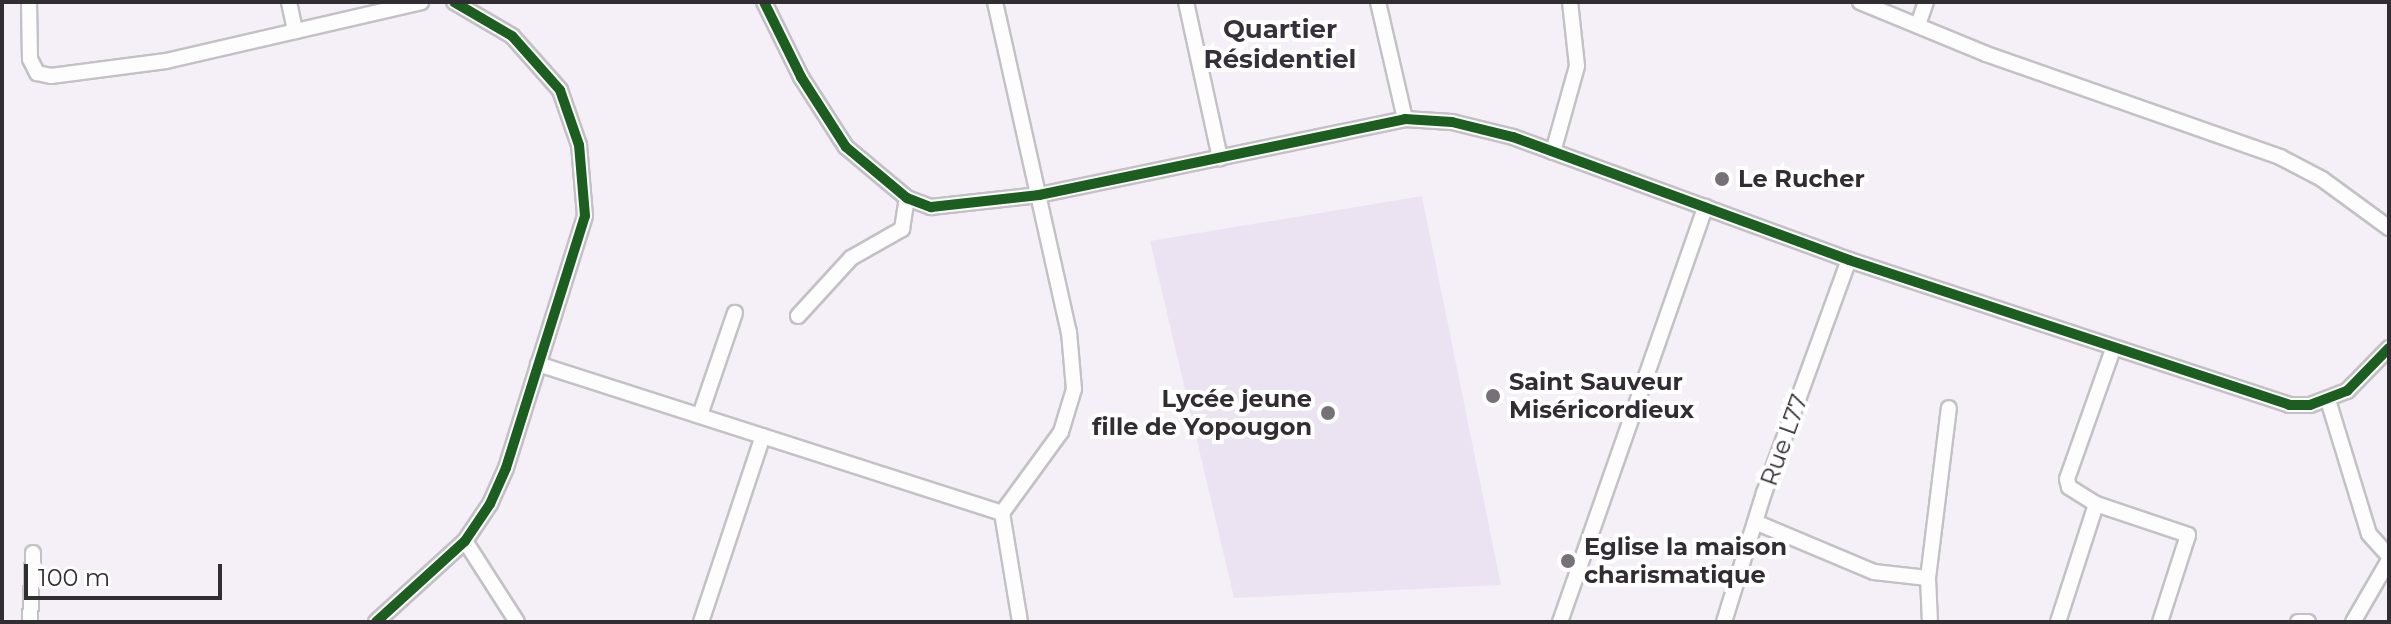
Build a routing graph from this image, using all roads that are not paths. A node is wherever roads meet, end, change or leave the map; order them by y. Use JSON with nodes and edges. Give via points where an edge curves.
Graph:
{"nodes":[{"id":1,"x":29,"y":2,"type":"edge"},
{"id":2,"x":289,"y":2,"type":"edge"},
{"id":3,"x":421,"y":2,"type":"edge"},
{"id":4,"x":454,"y":2,"type":"edge"},
{"id":5,"x":764,"y":2,"type":"edge"},
{"id":6,"x":995,"y":2,"type":"edge"},
{"id":7,"x":1186,"y":2,"type":"edge"},
{"id":8,"x":1378,"y":2,"type":"edge"},
{"id":9,"x":1570,"y":2,"type":"edge"},
{"id":10,"x":1860,"y":2,"type":"edge"},
{"id":11,"x":1926,"y":2,"type":"edge"},
{"id":12,"x":1919,"y":22,"type":"junction"},
{"id":13,"x":295,"y":31,"type":"junction"},
{"id":14,"x":1405,"y":119,"type":"junction"},
{"id":15,"x":1553,"y":152,"type":"junction"},
{"id":16,"x":1220,"y":158,"type":"junction"},
{"id":17,"x":1039,"y":195,"type":"junction"},
{"id":18,"x":907,"y":198,"type":"junction"},
{"id":19,"x":1705,"y":207,"type":"junction"},
{"id":20,"x":2389,"y":228,"type":"edge"},
{"id":21,"x":1849,"y":260,"type":"junction"},
{"id":22,"x":735,"y":313,"type":"dead end"},
{"id":23,"x":798,"y":316,"type":"dead end"},
{"id":24,"x":2389,"y":348,"type":"edge"},
{"id":25,"x":2113,"y":349,"type":"junction"},
{"id":26,"x":538,"y":364,"type":"junction"},
{"id":27,"x":2328,"y":400,"type":"junction"},
{"id":28,"x":1949,"y":408,"type":"dead end"},
{"id":29,"x":700,"y":415,"type":"junction"},
{"id":30,"x":763,"y":436,"type":"junction"},
{"id":31,"x":2096,"y":504,"type":"junction"},
{"id":32,"x":1002,"y":513,"type":"junction"},
{"id":33,"x":1755,"y":522,"type":"junction"},
{"id":34,"x":465,"y":541,"type":"junction"},
{"id":35,"x":33,"y":553,"type":"dead end"},
{"id":36,"x":2389,"y":558,"type":"edge"},
{"id":37,"x":1928,"y":578,"type":"junction"},
{"id":38,"x":30,"y":622,"type":"edge"},
{"id":39,"x":376,"y":622,"type":"edge"},
{"id":40,"x":517,"y":622,"type":"edge"},
{"id":41,"x":701,"y":622,"type":"edge"},
{"id":42,"x":1020,"y":622,"type":"edge"},
{"id":43,"x":1560,"y":622,"type":"edge"},
{"id":44,"x":1724,"y":622,"type":"edge"},
{"id":45,"x":1930,"y":622,"type":"edge"},
{"id":46,"x":2058,"y":622,"type":"edge"},
{"id":47,"x":2160,"y":622,"type":"edge"},
{"id":48,"x":2298,"y":622,"type":"edge"},
{"id":49,"x":2308,"y":622,"type":"edge"},
{"id":50,"x":2353,"y":622,"type":"edge"}],
"edges":[{"from":1,"to":13,"type":"street","via":[[30,59],[37,73],[51,76],[124,69]]},
{"from":2,"to":13,"type":"street"},
{"from":3,"to":13,"type":"street"},
{"from":4,"to":26,"type":"street","via":[[512,36],[546,69],[560,90],[579,145],[585,216]]},
{"from":5,"to":18,"type":"street","via":[[801,77],[846,147]]},
{"from":6,"to":17,"type":"street"},
{"from":7,"to":16,"type":"street"},
{"from":8,"to":14,"type":"street"},
{"from":9,"to":15,"type":"street","via":[[1577,66]]},
{"from":10,"to":12,"type":"street"},
{"from":11,"to":12,"type":"street"},
{"from":12,"to":20,"type":"street","via":[[1986,54],[2280,157],[2322,179]]},
{"from":14,"to":15,"type":"street","via":[[1452,122]]},
{"from":14,"to":16,"type":"street"},
{"from":15,"to":19,"type":"street"},
{"from":16,"to":17,"type":"street"},
{"from":17,"to":18,"type":"street","via":[[951,209]]},
{"from":17,"to":32,"type":"street","via":[[1069,332],[1074,389],[1061,432]]},
{"from":18,"to":23,"type":"street","via":[[902,229],[851,258]]},
{"from":19,"to":21,"type":"street"},
{"from":19,"to":43,"type":"street"},
{"from":21,"to":25,"type":"street"},
{"from":21,"to":33,"type":"street","name":"Rue L77"},
{"from":22,"to":29,"type":"street"},
{"from":24,"to":27,"type":"street","via":[[2347,391]]},
{"from":25,"to":27,"type":"street","via":[[2289,405]]},
{"from":25,"to":31,"type":"street","via":[[2067,479],[2069,487]]},
{"from":26,"to":29,"type":"street"},
{"from":26,"to":34,"type":"street","via":[[506,468]]},
{"from":27,"to":36,"type":"street","via":[[2369,534]]},
{"from":28,"to":37,"type":"street"},
{"from":29,"to":30,"type":"street"},
{"from":30,"to":32,"type":"street"},
{"from":30,"to":41,"type":"street"},
{"from":31,"to":46,"type":"street"},
{"from":31,"to":47,"type":"street","via":[[2188,535]]},
{"from":32,"to":42,"type":"street"},
{"from":33,"to":37,"type":"street","via":[[1874,572]]},
{"from":33,"to":44,"type":"street","name":"Rue L77"},
{"from":34,"to":39,"type":"street"},
{"from":34,"to":40,"type":"street"},
{"from":35,"to":38,"type":"street"},
{"from":36,"to":50,"type":"street"},
{"from":37,"to":45,"type":"street"},
{"from":48,"to":49,"type":"street"}]}
